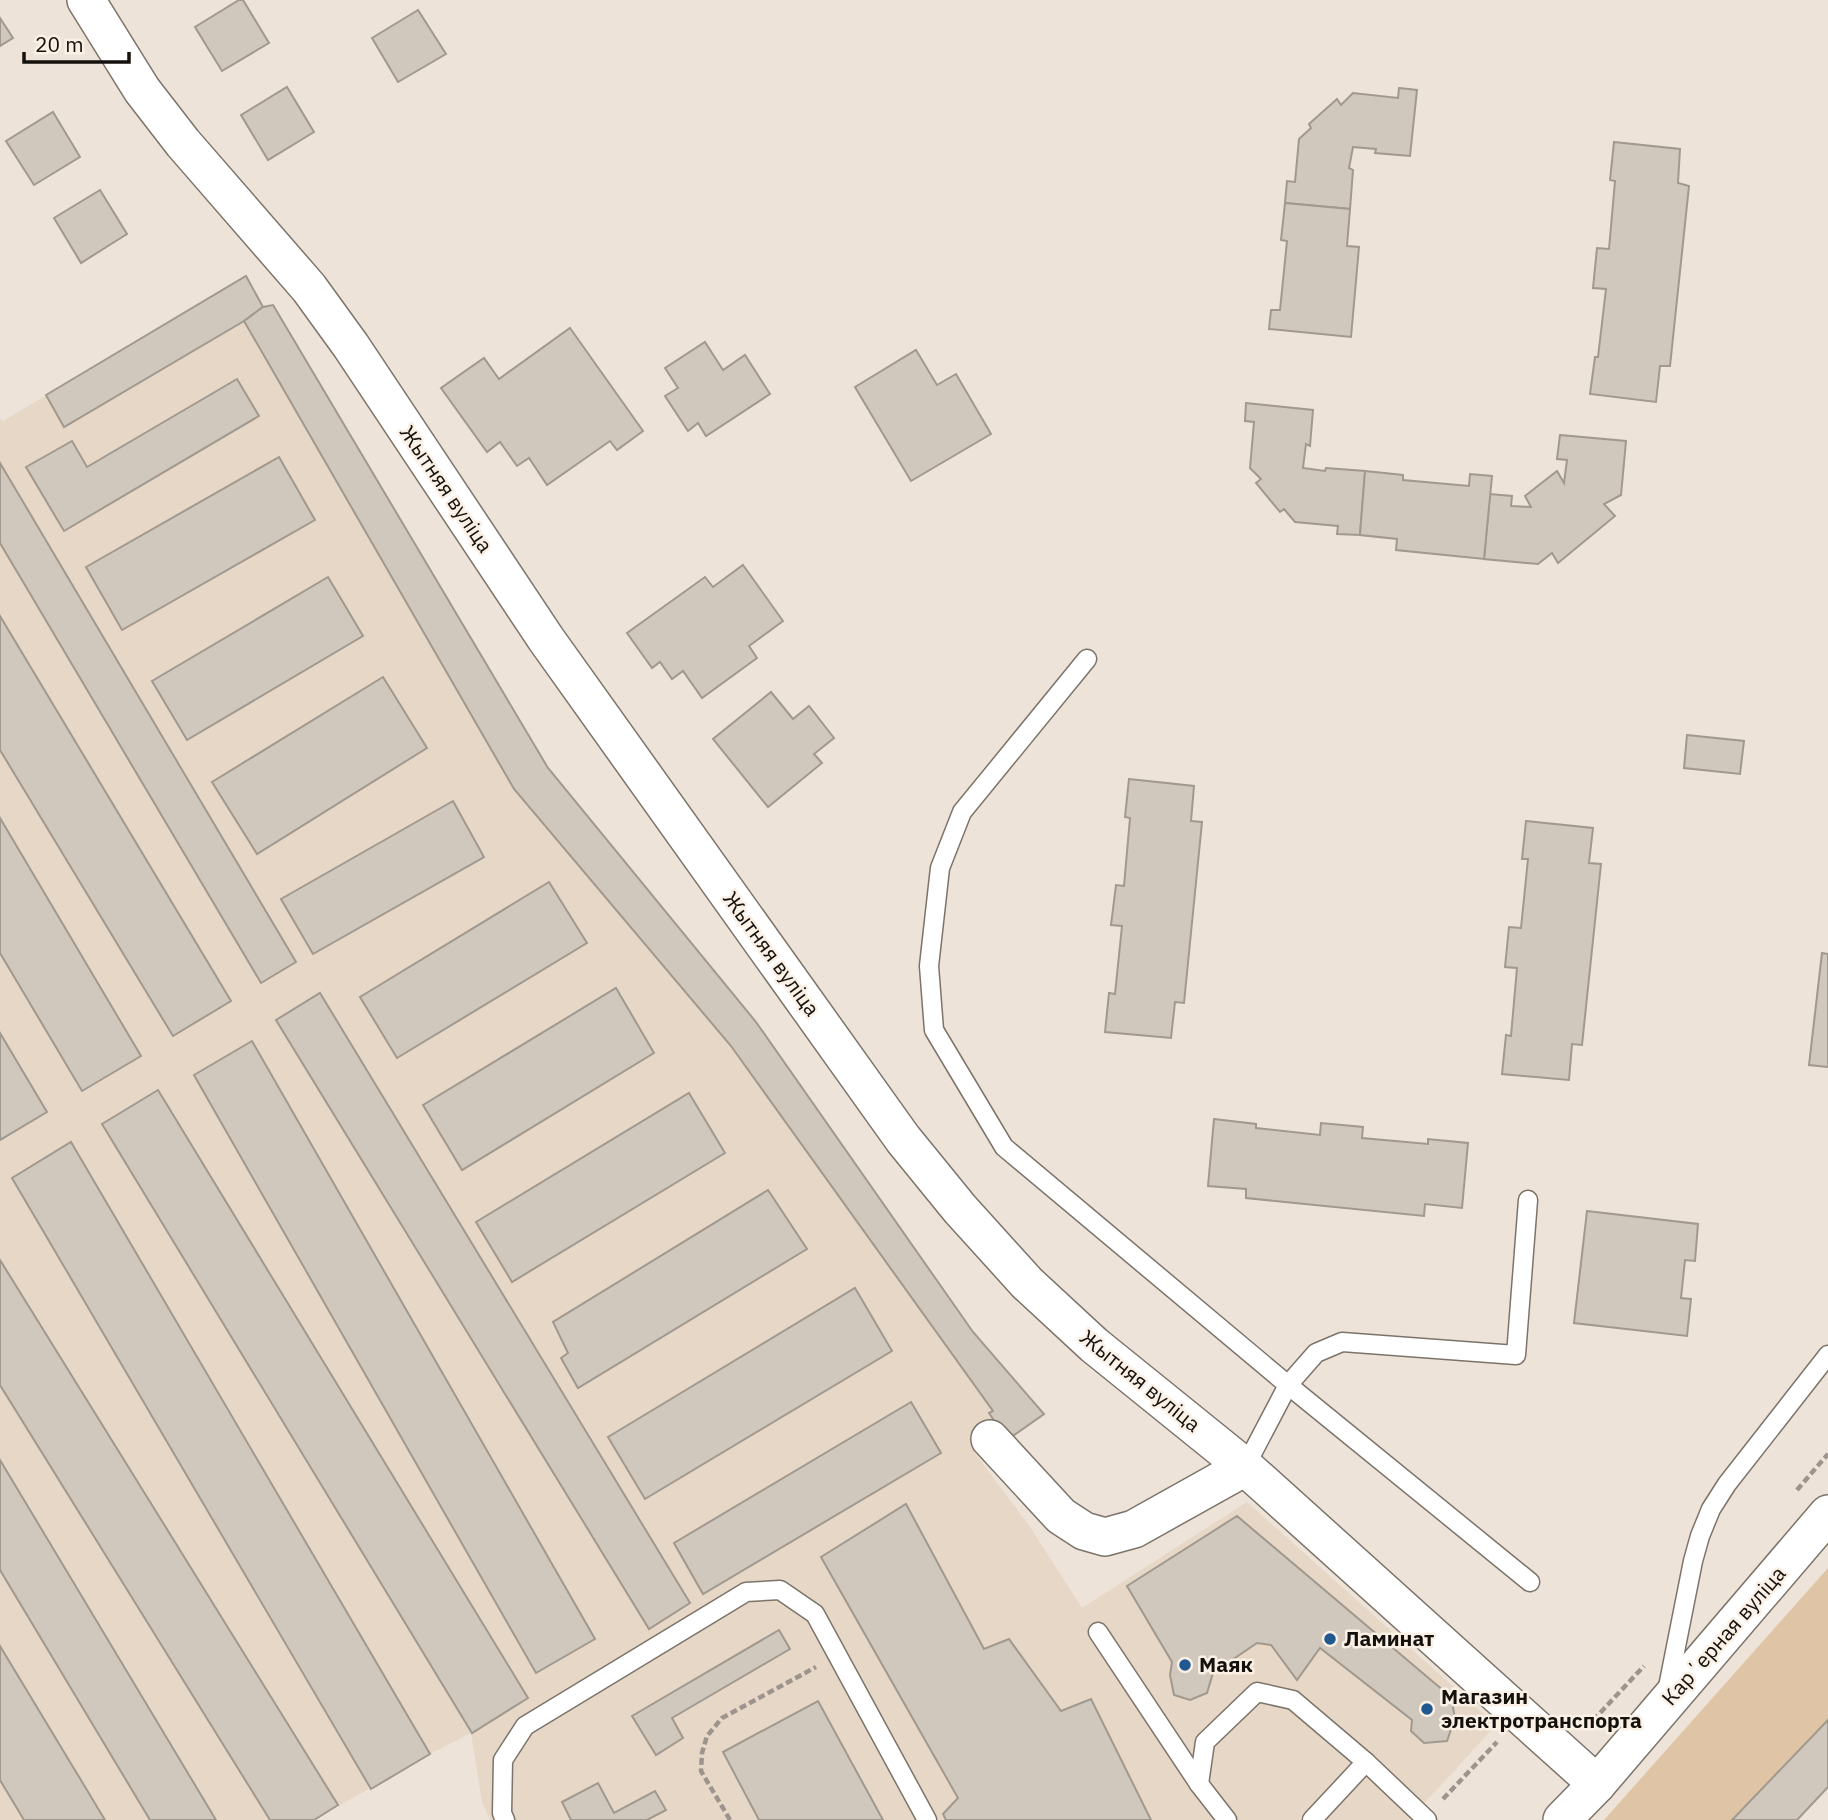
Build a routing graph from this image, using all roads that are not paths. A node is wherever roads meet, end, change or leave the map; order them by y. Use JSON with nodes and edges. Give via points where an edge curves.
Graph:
{"nodes":[{"id":1,"x":86,"y":0,"type":"edge"},
{"id":2,"x":1087,"y":659,"type":"dead end"},
{"id":3,"x":1528,"y":1200,"type":"dead end"},
{"id":4,"x":1828,"y":1355,"type":"edge"},
{"id":5,"x":1288,"y":1385,"type":"junction"},
{"id":6,"x":990,"y":1439,"type":"dead end"},
{"id":7,"x":1245,"y":1466,"type":"junction"},
{"id":8,"x":1828,"y":1514,"type":"edge"},
{"id":9,"x":1530,"y":1583,"type":"dead end"},
{"id":10,"x":1098,"y":1632,"type":"dead end"},
{"id":11,"x":1665,"y":1704,"type":"junction"},
{"id":12,"x":1366,"y":1762,"type":"junction"},
{"id":13,"x":1199,"y":1784,"type":"junction"},
{"id":14,"x":1597,"y":1784,"type":"junction"},
{"id":15,"x":1426,"y":1819,"type":"edge"},
{"id":16,"x":505,"y":1820,"type":"edge"},
{"id":17,"x":927,"y":1820,"type":"edge"},
{"id":18,"x":1227,"y":1820,"type":"edge"},
{"id":19,"x":1312,"y":1820,"type":"edge"},
{"id":20,"x":1562,"y":1820,"type":"edge"}],
"edges":[{"from":1,"to":7,"type":"street","name":"Жытняя вуліца","via":[[150,100],[309,288],[351,346],[545,639],[903,1139],[1027,1283],[1094,1345]]},
{"from":2,"to":5,"type":"lane","via":[[962,812],[940,868],[929,966],[934,1030],[1004,1147]]},
{"from":3,"to":5,"type":"lane","via":[[1516,1355],[1342,1342],[1316,1353]]},
{"from":4,"to":11,"type":"lane","via":[[1712,1509],[1693,1562]]},
{"from":5,"to":7,"type":"lane"},
{"from":5,"to":9,"type":"lane"},
{"from":6,"to":7,"type":"street","via":[[1061,1516],[1084,1531],[1105,1537],[1134,1528]]},
{"from":7,"to":14,"type":"street","name":"Жытняя вуліца"},
{"from":8,"to":11,"type":"street","name":"Карʼерная вуліца"},
{"from":10,"to":13,"type":"lane"},
{"from":11,"to":14,"type":"street","name":"Карʼерная вуліца"},
{"from":12,"to":13,"type":"lane","via":[[1293,1700],[1257,1692],[1205,1742]]},
{"from":12,"to":15,"type":"lane"},
{"from":12,"to":19,"type":"lane"},
{"from":13,"to":18,"type":"lane"},
{"from":14,"to":20,"type":"street","name":"Карʼерная вуліца"},
{"from":16,"to":17,"type":"lane","via":[[503,1760],[525,1726],[746,1591],[780,1590],[815,1614]]}]}
